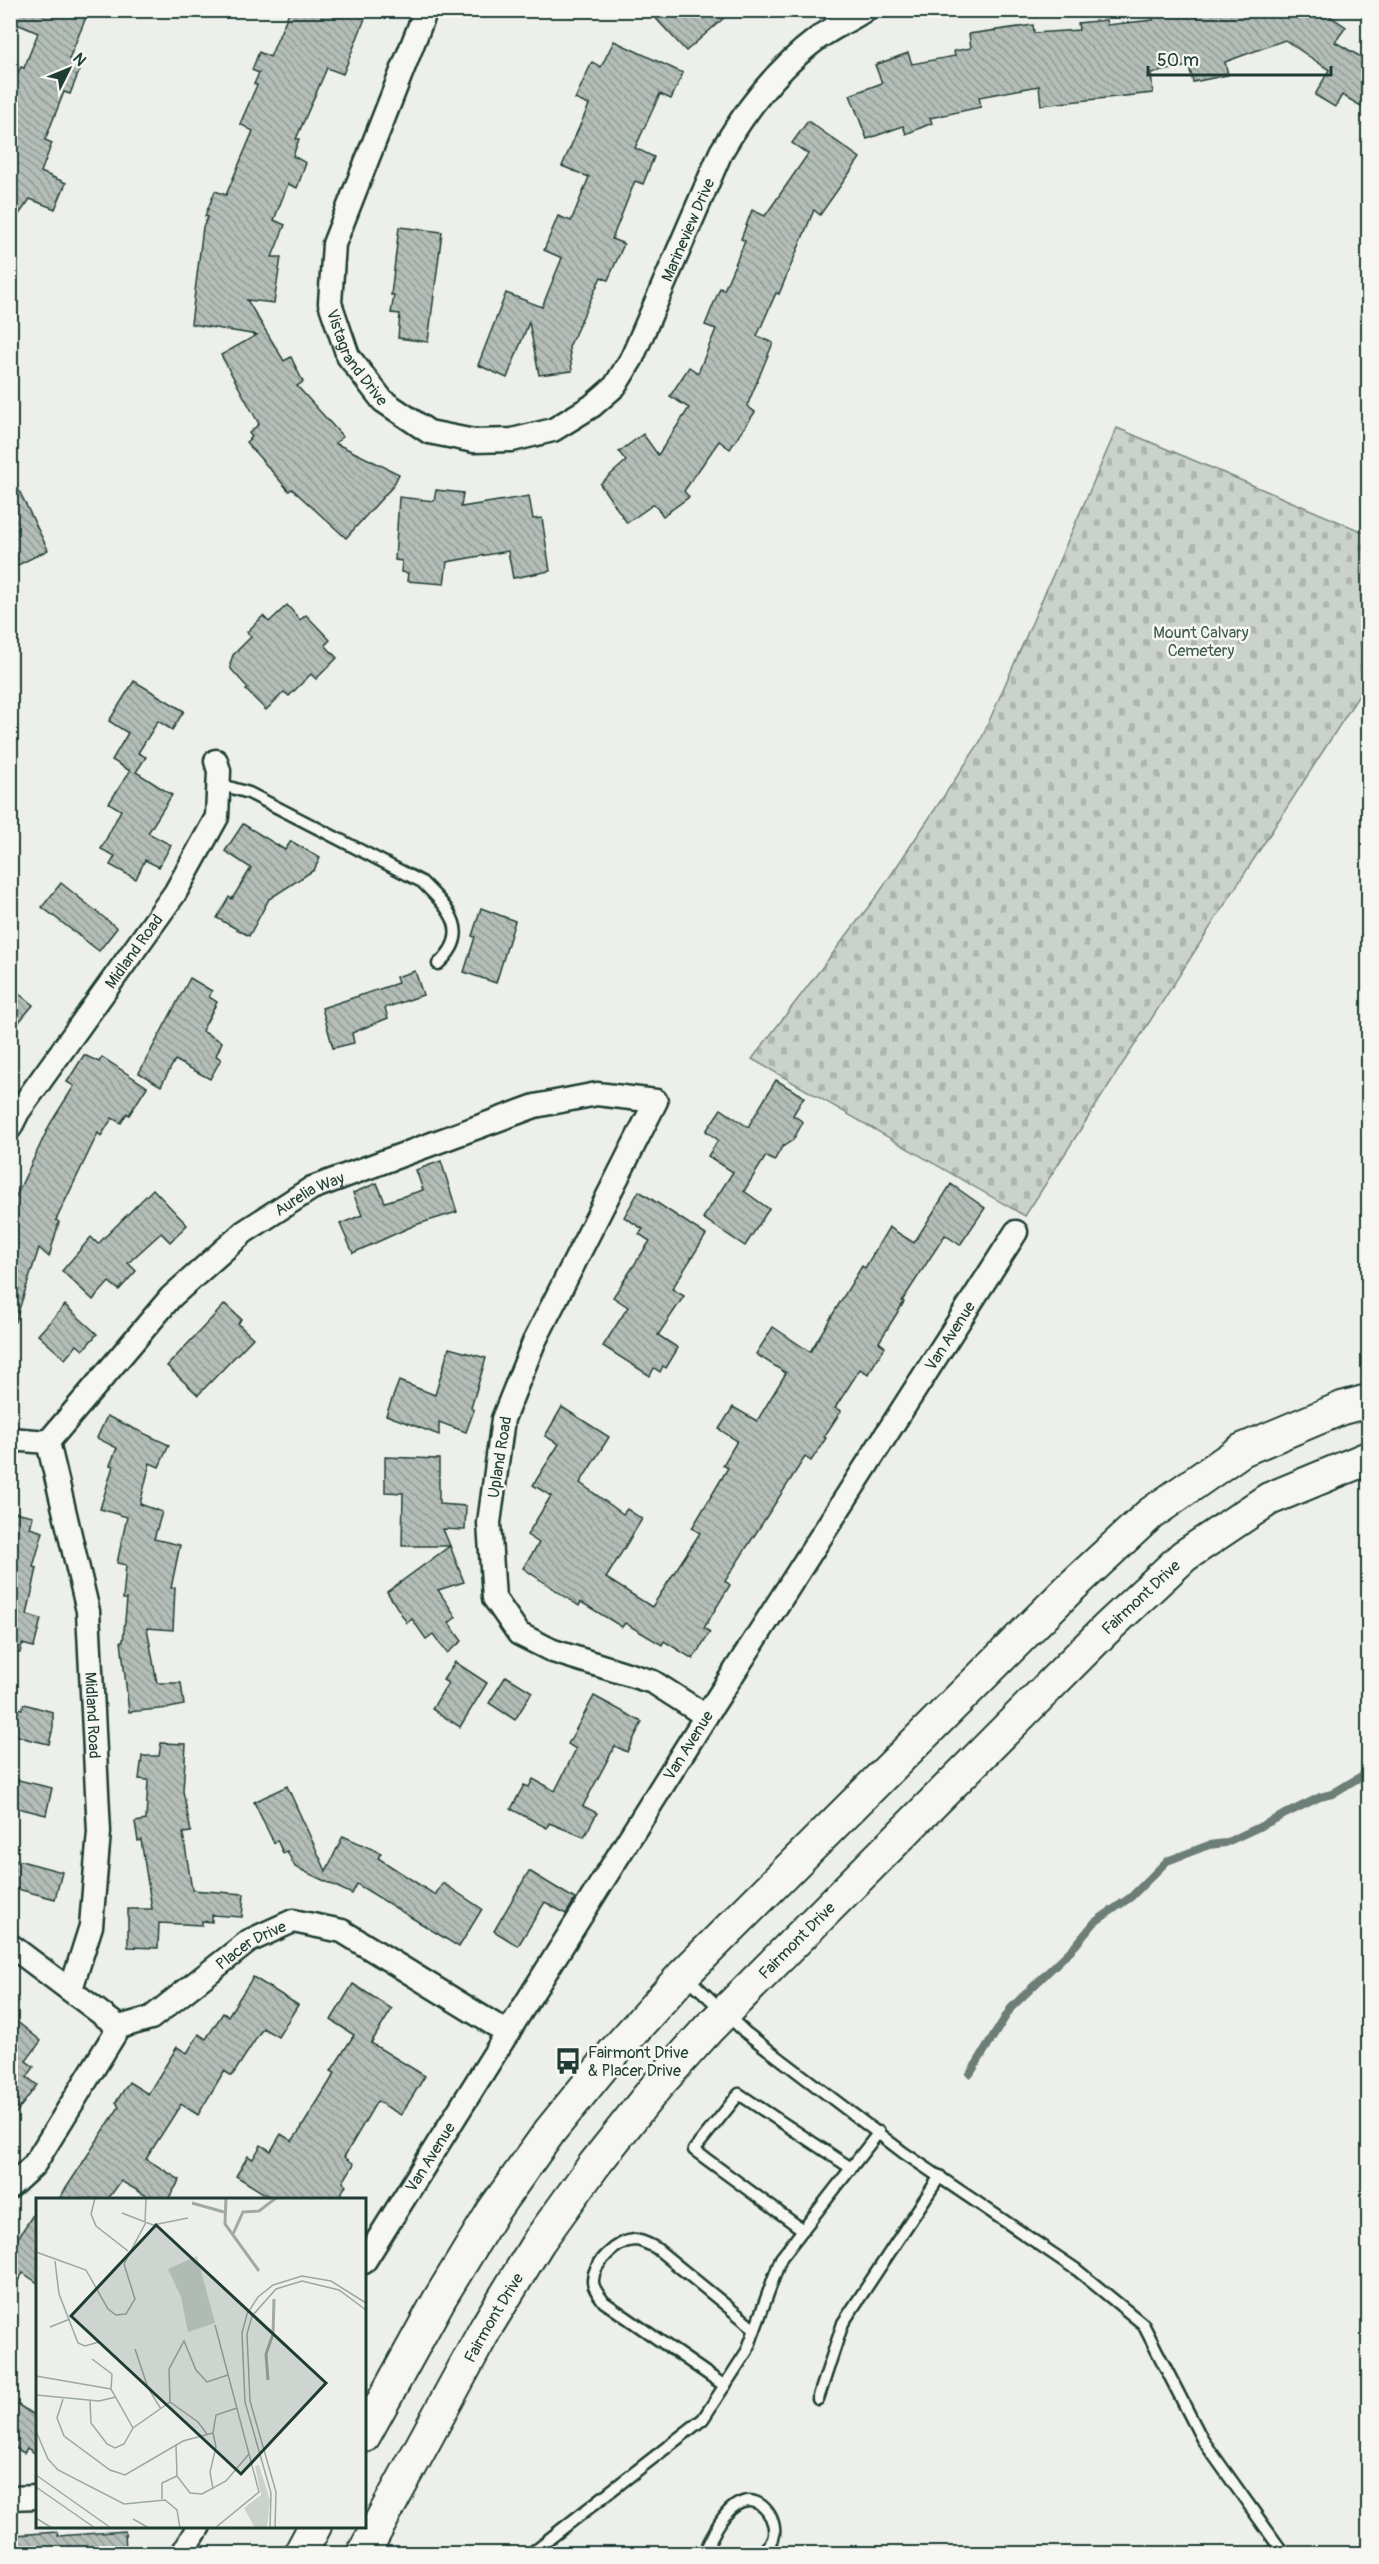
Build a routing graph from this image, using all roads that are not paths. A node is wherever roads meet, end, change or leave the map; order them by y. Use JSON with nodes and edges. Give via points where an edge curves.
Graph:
{"nodes":[{"id":1,"x":426,"y":10,"type":"edge"},
{"id":2,"x":865,"y":10,"type":"edge"},
{"id":3,"x":512,"y":440,"type":"joint"},
{"id":4,"x":216,"y":761,"type":"dead end"},
{"id":5,"x":219,"y":784,"type":"junction"},
{"id":6,"x":438,"y":963,"type":"dead end"},
{"id":7,"x":656,"y":1101,"type":"joint"},
{"id":8,"x":10,"y":1128,"type":"edge"},
{"id":9,"x":1016,"y":1232,"type":"dead end"},
{"id":10,"x":1368,"y":1401,"type":"edge"},
{"id":11,"x":10,"y":1439,"type":"edge"},
{"id":12,"x":48,"y":1442,"type":"junction"},
{"id":13,"x":1368,"y":1458,"type":"edge"},
{"id":14,"x":706,"y":1716,"type":"junction"},
{"id":15,"x":10,"y":1945,"type":"edge"},
{"id":16,"x":684,"y":1974,"type":"junction"},
{"id":17,"x":71,"y":1989,"type":"junction"},
{"id":18,"x":724,"y":2012,"type":"junction"},
{"id":19,"x":119,"y":2026,"type":"junction"},
{"id":20,"x":508,"y":2032,"type":"junction"},
{"id":21,"x":879,"y":2132,"type":"junction"},
{"id":22,"x":851,"y":2168,"type":"junction"},
{"id":23,"x":940,"y":2176,"type":"junction"},
{"id":24,"x":10,"y":2187,"type":"edge"},
{"id":25,"x":803,"y":2230,"type":"junction"},
{"id":26,"x":366,"y":2259,"type":"edge"},
{"id":27,"x":756,"y":2329,"type":"junction"},
{"id":28,"x":725,"y":2386,"type":"junction"},
{"id":29,"x":818,"y":2399,"type":"dead end"},
{"id":30,"x":366,"y":2432,"type":"edge"},
{"id":31,"x":36,"y":2497,"type":"edge"},
{"id":32,"x":10,"y":2498,"type":"edge"},
{"id":33,"x":198,"y":2528,"type":"edge"},
{"id":34,"x":314,"y":2528,"type":"edge"},
{"id":35,"x":182,"y":2553,"type":"edge"},
{"id":36,"x":300,"y":2553,"type":"edge"},
{"id":37,"x":363,"y":2553,"type":"edge"},
{"id":38,"x":532,"y":2553,"type":"edge"},
{"id":39,"x":704,"y":2553,"type":"edge"},
{"id":40,"x":761,"y":2553,"type":"edge"},
{"id":41,"x":1284,"y":2553,"type":"edge"}],
"edges":[{"from":1,"to":3,"type":"street","name":"Vistagrand Drive","via":[[334,244],[330,303],[348,356],[383,401],[429,432],[474,441]]},
{"from":2,"to":3,"type":"street","name":"Marineview Drive","via":[[817,39],[770,82],[740,120],[722,152],[632,358],[615,386],[553,430]]},
{"from":4,"to":5,"type":"street","name":"Midland Road"},
{"from":5,"to":6,"type":"lane","via":[[249,794],[422,882],[453,918],[457,938],[450,953]]},
{"from":5,"to":8,"type":"street","name":"Midland Road","via":[[217,817],[175,893]]},
{"from":7,"to":12,"type":"street","name":"Aurelia Way","via":[[597,1094],[535,1106],[312,1188],[244,1232],[171,1297]]},
{"from":7,"to":14,"type":"street","name":"Upland Road","via":[[534,1342],[503,1419],[489,1523],[494,1598],[519,1634],[553,1651],[653,1682]]},
{"from":9,"to":14,"type":"street","name":"Van Avenue"},
{"from":10,"to":16,"type":"main road","via":[[1242,1450],[1150,1514],[1068,1590]]},
{"from":11,"to":12,"type":"street"},
{"from":12,"to":17,"type":"street","name":"Midland Road","via":[[88,1611],[99,1832],[91,1926]]},
{"from":13,"to":18,"type":"main road","name":"Fairmont Drive","via":[[1269,1499],[1184,1556],[1106,1629]]},
{"from":14,"to":20,"type":"street","name":"Van Avenue"},
{"from":15,"to":17,"type":"street"},
{"from":16,"to":18,"type":"lane"},
{"from":16,"to":30,"type":"main road","via":[[550,2131],[493,2211]]},
{"from":17,"to":19,"type":"street"},
{"from":18,"to":21,"type":"lane","via":[[744,2032]]},
{"from":18,"to":37,"type":"main road","name":"Fairmont Drive","via":[[657,2087],[539,2241],[487,2326]]},
{"from":19,"to":20,"type":"street","name":"Placer Drive","via":[[151,2018],[249,1941],[293,1921],[342,1931]]},
{"from":19,"to":24,"type":"street","via":[[34,2165]]},
{"from":20,"to":26,"type":"street","name":"Van Avenue"},
{"from":21,"to":22,"type":"lane"},
{"from":21,"to":23,"type":"lane"},
{"from":22,"to":25,"type":"lane"},
{"from":22,"to":25,"type":"lane","via":[[739,2094],[694,2150]]},
{"from":23,"to":29,"type":"lane","via":[[843,2323]]},
{"from":23,"to":41,"type":"lane","via":[[1077,2270],[1143,2324],[1202,2439]]},
{"from":25,"to":27,"type":"lane","via":[[781,2258]]},
{"from":27,"to":28,"type":"lane","via":[[747,2352]]},
{"from":27,"to":28,"type":"lane","via":[[645,2242],[634,2240],[615,2248],[594,2275],[593,2284],[604,2302]]},
{"from":28,"to":38,"type":"lane","via":[[703,2419]]},
{"from":31,"to":32,"type":"street"},
{"from":33,"to":35,"type":"street"},
{"from":34,"to":36,"type":"main road"},
{"from":39,"to":40,"type":"lane","via":[[717,2525],[742,2502],[756,2502],[770,2515],[773,2539]]}]}
